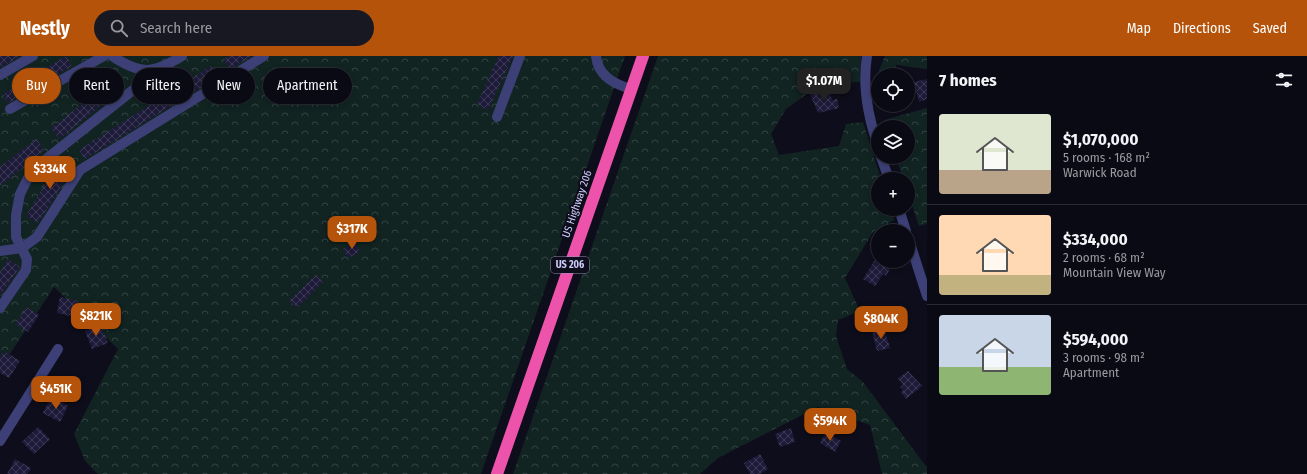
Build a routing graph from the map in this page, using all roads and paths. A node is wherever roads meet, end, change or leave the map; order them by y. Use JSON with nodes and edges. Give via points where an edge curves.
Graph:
{"nodes":[{"id":1,"x":33,"y":56,"type":"edge"},
{"id":2,"x":104,"y":56,"type":"edge"},
{"id":3,"x":112,"y":56,"type":"edge"},
{"id":4,"x":182,"y":56,"type":"edge"},
{"id":5,"x":264,"y":56,"type":"edge"},
{"id":6,"x":520,"y":56,"type":"edge"},
{"id":7,"x":596,"y":56,"type":"edge"},
{"id":8,"x":643,"y":56,"type":"edge"},
{"id":9,"x":867,"y":56,"type":"edge"},
{"id":10,"x":138,"y":68,"type":"edge"},
{"id":11,"x":164,"y":68,"type":"edge"},
{"id":12,"x":0,"y":75,"type":"edge"},
{"id":13,"x":631,"y":89,"type":"junction"},
{"id":14,"x":132,"y":91,"type":"edge"},
{"id":15,"x":10,"y":109,"type":"dead end"},
{"id":16,"x":497,"y":116,"type":"dead end"},
{"id":17,"x":871,"y":124,"type":"edge"},
{"id":18,"x":22,"y":248,"type":"junction"},
{"id":19,"x":0,"y":251,"type":"edge"},
{"id":20,"x":915,"y":258,"type":"edge"},
{"id":21,"x":927,"y":294,"type":"edge"},
{"id":22,"x":0,"y":308,"type":"edge"},
{"id":23,"x":58,"y":349,"type":"dead end"},
{"id":24,"x":0,"y":440,"type":"edge"},
{"id":25,"x":497,"y":474,"type":"edge"}],
"edges":[{"from":1,"to":12,"type":"street"},
{"from":2,"to":15,"type":"street"},
{"from":3,"to":10,"type":"street"},
{"from":4,"to":11,"type":"street"},
{"from":5,"to":18,"type":"street","via":[[80,170],[37,237]]},
{"from":6,"to":16,"type":"street"},
{"from":7,"to":13,"type":"street","via":[[599,68],[605,76],[613,83]]},
{"from":8,"to":13,"type":"highway","name":"US Highway 206","number":"US 206"},
{"from":9,"to":17,"type":"street","via":[[866,100]]},
{"from":13,"to":25,"type":"highway","name":"US Highway 206","number":"US 206"},
{"from":14,"to":18,"type":"street","via":[[45,160],[30,176],[20,194],[16,215],[16,237]]},
{"from":18,"to":19,"type":"street"},
{"from":18,"to":22,"type":"street","via":[[26,270]]},
{"from":20,"to":21,"type":"street"},
{"from":23,"to":24,"type":"street"}]}
